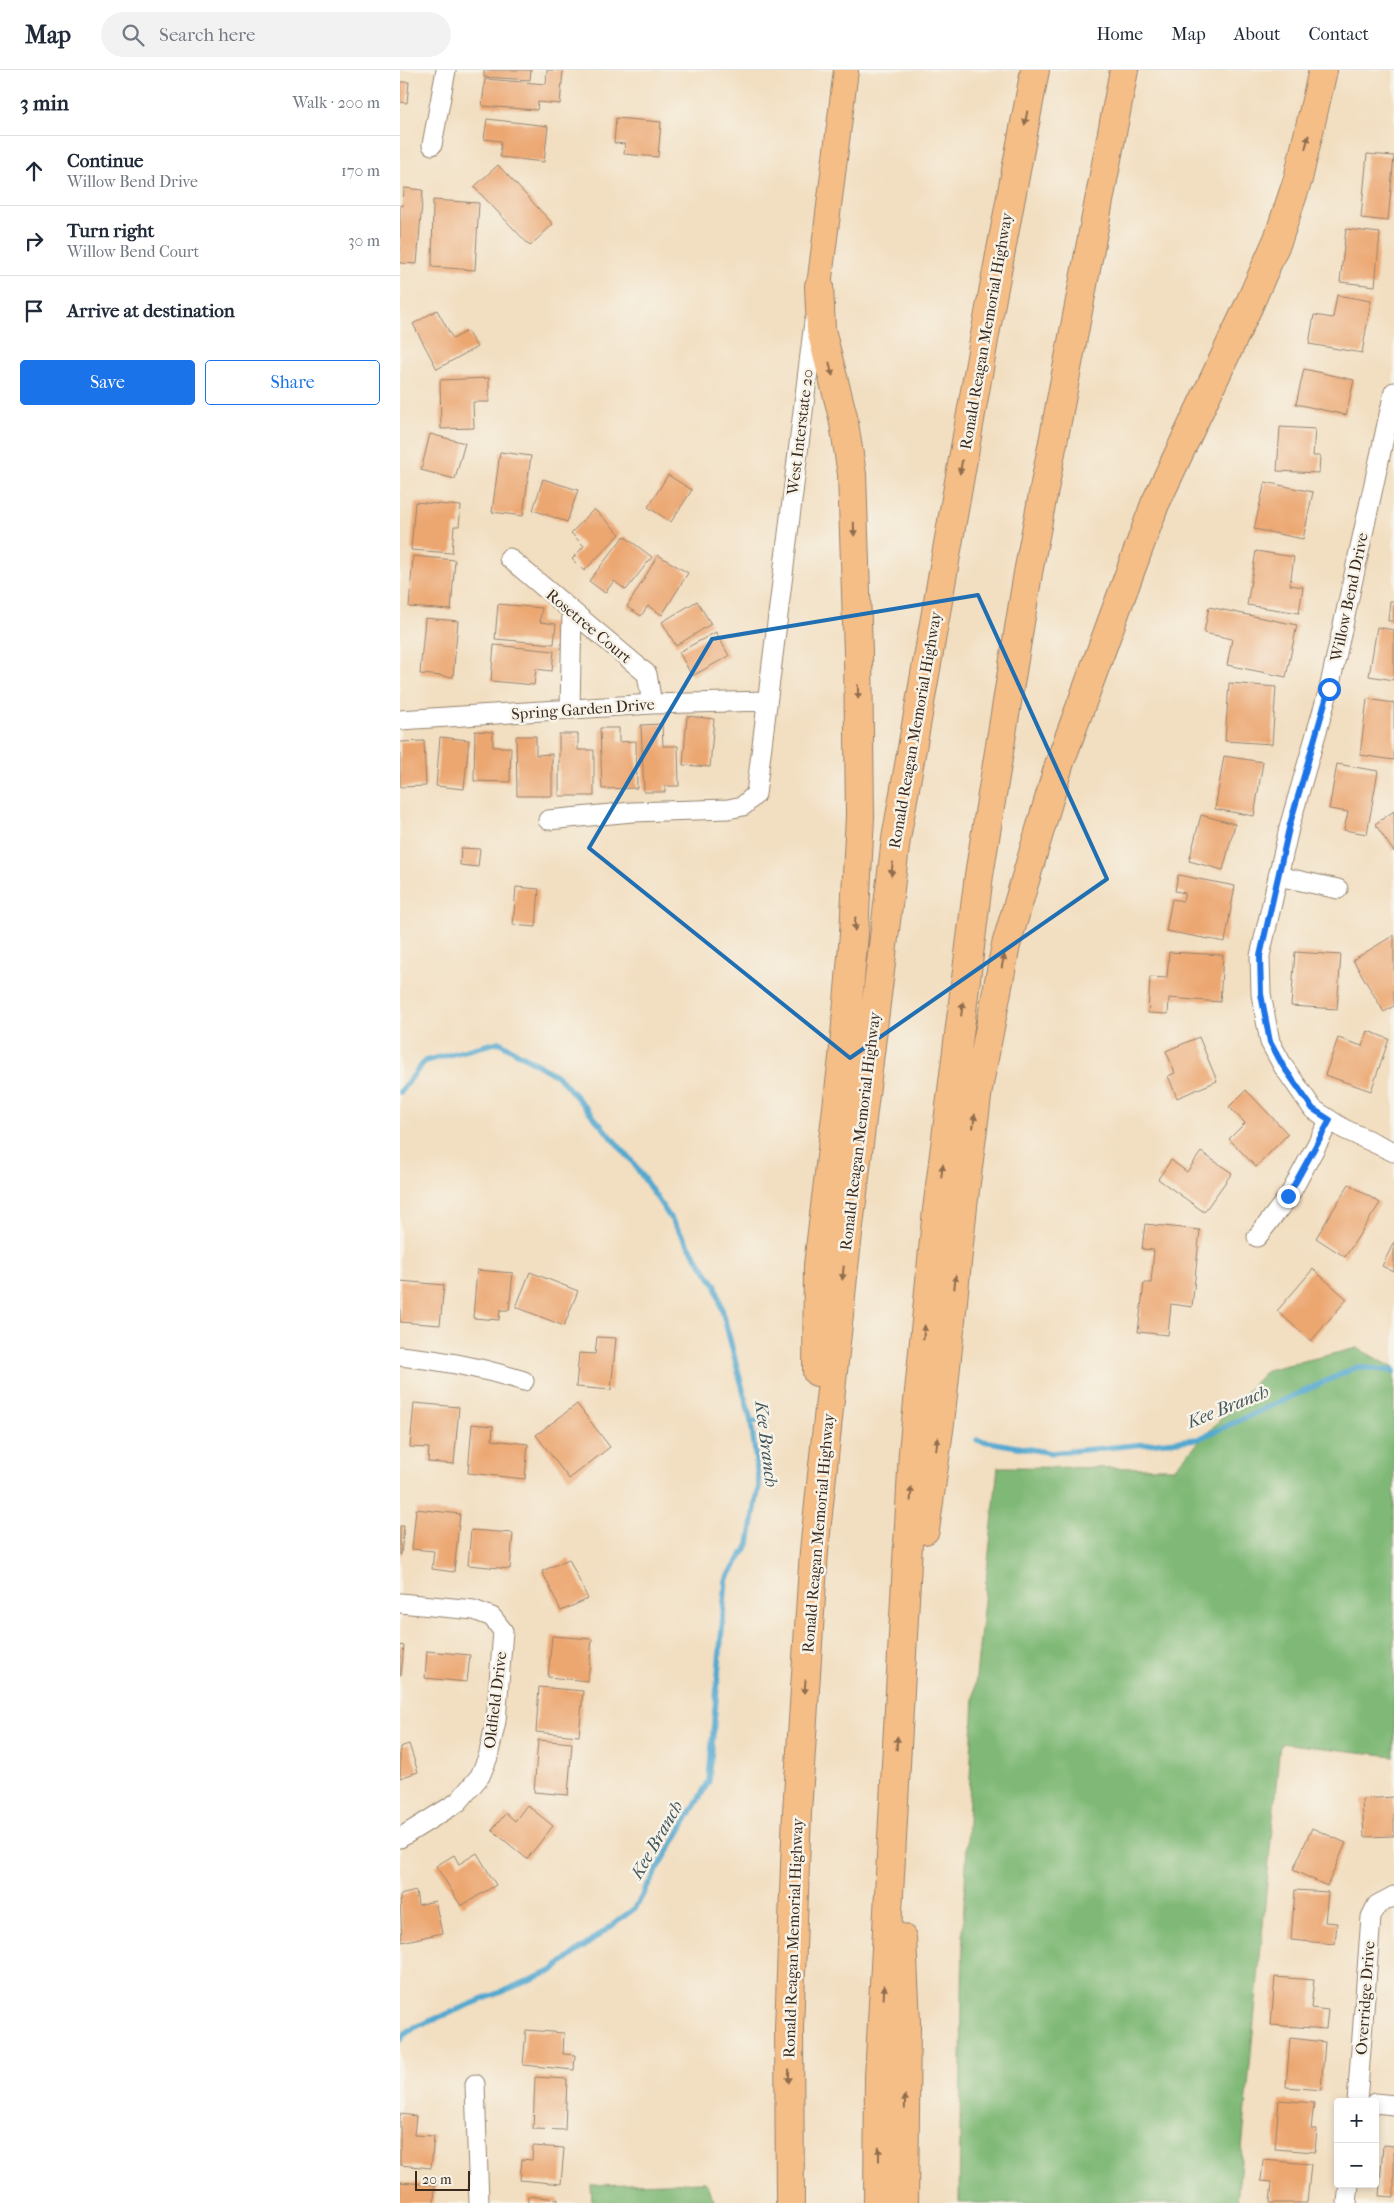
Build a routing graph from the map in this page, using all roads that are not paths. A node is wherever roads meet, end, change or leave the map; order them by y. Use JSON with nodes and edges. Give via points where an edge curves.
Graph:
{"nodes":[{"id":1,"x":446,"y":70,"type":"edge"},
{"id":2,"x":846,"y":70,"type":"edge"},
{"id":3,"x":1035,"y":70,"type":"edge"},
{"id":4,"x":1124,"y":70,"type":"edge"},
{"id":5,"x":1323,"y":70,"type":"edge"},
{"id":6,"x":432,"y":145,"type":"dead end"},
{"id":7,"x":819,"y":286,"type":"junction"},
{"id":8,"x":1394,"y":392,"type":"edge"},
{"id":9,"x":509,"y":558,"type":"dead end"},
{"id":10,"x":572,"y":611,"type":"junction"},
{"id":11,"x":766,"y":701,"type":"junction"},
{"id":12,"x":652,"y":704,"type":"junction"},
{"id":13,"x":570,"y":709,"type":"junction"},
{"id":14,"x":400,"y":720,"type":"edge"},
{"id":15,"x":548,"y":820,"type":"dead end"},
{"id":16,"x":1278,"y":876,"type":"junction"},
{"id":17,"x":1338,"y":889,"type":"dead end"},
{"id":18,"x":1330,"y":1120,"type":"junction"},
{"id":19,"x":1394,"y":1152,"type":"edge"},
{"id":20,"x":1257,"y":1237,"type":"dead end"},
{"id":21,"x":400,"y":1356,"type":"edge"},
{"id":22,"x":524,"y":1381,"type":"dead end"},
{"id":23,"x":814,"y":1551,"type":"junction"},
{"id":24,"x":400,"y":1602,"type":"edge"},
{"id":25,"x":900,"y":1700,"type":"junction"},
{"id":26,"x":895,"y":1786,"type":"junction"},
{"id":27,"x":400,"y":1838,"type":"edge"},
{"id":28,"x":1389,"y":1898,"type":"edge"},
{"id":29,"x":475,"y":2084,"type":"dead end"},
{"id":30,"x":1364,"y":2098,"type":"edge"},
{"id":31,"x":1379,"y":2103,"type":"edge"},
{"id":32,"x":1394,"y":2104,"type":"edge"},
{"id":33,"x":1349,"y":2188,"type":"edge"},
{"id":34,"x":479,"y":2203,"type":"edge"},
{"id":35,"x":790,"y":2203,"type":"edge"},
{"id":36,"x":878,"y":2203,"type":"edge"},
{"id":37,"x":904,"y":2203,"type":"edge"},
{"id":38,"x":1347,"y":2203,"type":"edge"}],
"edges":[{"from":1,"to":6,"type":"street"},
{"from":2,"to":7,"type":"main road","name":"West Interstate 20"},
{"from":3,"to":23,"type":"highway","name":"Ronald Reagan Memorial Highway","one_way":true,"via":[[896,839],[844,1267]]},
{"from":25,"to":4,"type":"highway","one_way":true,"via":[[913,1452],[923,1346],[979,874],[1028,573]]},
{"from":25,"to":5,"type":"highway","one_way":true,"via":[[940,1423],[962,1206],[978,1089],[1006,945],[1059,765],[1155,504],[1278,239],[1298,179]]},
{"from":7,"to":11,"type":"street","name":"West Interstate 20"},
{"from":7,"to":23,"type":"highway","one_way":true,"via":[[821,330],[843,418],[852,474],[860,816],[850,982],[818,1265]]},
{"from":8,"to":16,"type":"street","name":"Willow Bend Drive","via":[[1329,689]]},
{"from":9,"to":10,"type":"street","name":"Rosetree Court"},
{"from":10,"to":12,"type":"street","name":"Rosetree Court","via":[[646,674]]},
{"from":10,"to":13,"type":"street"},
{"from":11,"to":12,"type":"street","name":"Spring Garden Drive"},
{"from":11,"to":15,"type":"street","name":"West Interstate 20","via":[[756,794],[743,806]]},
{"from":12,"to":13,"type":"street","name":"Spring Garden Drive"},
{"from":13,"to":14,"type":"street","name":"Spring Garden Drive"},
{"from":16,"to":17,"type":"street"},
{"from":16,"to":18,"type":"street","name":"Willow Bend Drive","via":[[1260,956],[1261,994],[1270,1042],[1313,1109]]},
{"from":18,"to":19,"type":"street","name":"Willow Bend Drive"},
{"from":18,"to":20,"type":"street","via":[[1288,1196]]},
{"from":21,"to":22,"type":"street","via":[[489,1370]]},
{"from":23,"to":35,"type":"highway","name":"Ronald Reagan Memorial Highway","one_way":true,"via":[[792,1938],[788,2094]]},
{"from":24,"to":27,"type":"street","name":"Oldfield Drive","via":[[474,1610],[492,1617],[503,1631],[496,1721],[480,1776],[458,1802]]},
{"from":26,"to":25,"type":"highway","one_way":true},
{"from":36,"to":26,"type":"highway","one_way":true,"via":[[879,2077]]},
{"from":37,"to":26,"type":"highway","one_way":true,"via":[[906,2023]]},
{"from":28,"to":30,"type":"street","name":"Overridge Drive","via":[[1377,1905],[1371,1917]]},
{"from":29,"to":34,"type":"street"},
{"from":31,"to":32,"type":"street"},
{"from":33,"to":38,"type":"street"}]}
